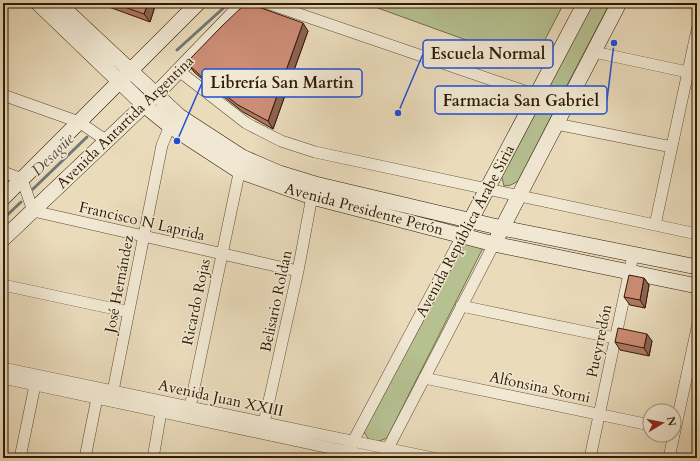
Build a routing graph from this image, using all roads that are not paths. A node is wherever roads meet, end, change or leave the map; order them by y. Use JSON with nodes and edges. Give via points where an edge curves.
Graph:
{"nodes":[{"id":1,"x":38,"y":3,"type":"edge"},
{"id":2,"x":58,"y":3,"type":"edge"},
{"id":3,"x":198,"y":3,"type":"edge"},
{"id":4,"x":244,"y":3,"type":"edge"},
{"id":5,"x":267,"y":3,"type":"edge"},
{"id":6,"x":585,"y":3,"type":"edge"},
{"id":7,"x":619,"y":3,"type":"edge"},
{"id":8,"x":697,"y":30,"type":"edge"},
{"id":9,"x":594,"y":52,"type":"junction"},
{"id":10,"x":179,"y":71,"type":"junction"},
{"id":11,"x":692,"y":73,"type":"edge"},
{"id":12,"x":124,"y":77,"type":"junction"},
{"id":13,"x":3,"y":95,"type":"edge"},
{"id":14,"x":155,"y":95,"type":"junction"},
{"id":15,"x":536,"y":95,"type":"junction"},
{"id":16,"x":569,"y":100,"type":"junction"},
{"id":17,"x":144,"y":105,"type":"junction"},
{"id":18,"x":175,"y":121,"type":"junction"},
{"id":19,"x":79,"y":122,"type":"junction"},
{"id":20,"x":556,"y":124,"type":"junction"},
{"id":21,"x":107,"y":141,"type":"junction"},
{"id":22,"x":672,"y":146,"type":"junction"},
{"id":23,"x":241,"y":164,"type":"junction"},
{"id":24,"x":3,"y":172,"type":"edge"},
{"id":25,"x":22,"y":179,"type":"junction"},
{"id":26,"x":487,"y":189,"type":"junction"},
{"id":27,"x":313,"y":191,"type":"junction"},
{"id":28,"x":519,"y":196,"type":"junction"},
{"id":29,"x":3,"y":198,"type":"edge"},
{"id":30,"x":32,"y":211,"type":"junction"},
{"id":31,"x":470,"y":220,"type":"junction"},
{"id":32,"x":655,"y":225,"type":"junction"},
{"id":33,"x":502,"y":228,"type":"junction"},
{"id":34,"x":697,"y":234,"type":"edge"},
{"id":35,"x":144,"y":236,"type":"junction"},
{"id":36,"x":462,"y":236,"type":"junction"},
{"id":37,"x":3,"y":240,"type":"edge"},
{"id":38,"x":494,"y":244,"type":"junction"},
{"id":39,"x":222,"y":254,"type":"junction"},
{"id":40,"x":633,"y":254,"type":"junction"},
{"id":41,"x":697,"y":267,"type":"edge"},
{"id":42,"x":298,"y":271,"type":"junction"},
{"id":43,"x":629,"y":272,"type":"junction"},
{"id":44,"x":3,"y":285,"type":"edge"},
{"id":45,"x":697,"y":286,"type":"edge"},
{"id":46,"x":461,"y":306,"type":"junction"},
{"id":47,"x":129,"y":312,"type":"junction"},
{"id":48,"x":697,"y":328,"type":"edge"},
{"id":49,"x":615,"y":338,"type":"junction"},
{"id":50,"x":694,"y":357,"type":"edge"},
{"id":51,"x":3,"y":368,"type":"edge"},
{"id":52,"x":3,"y":378,"type":"edge"},
{"id":53,"x":424,"y":378,"type":"junction"},
{"id":54,"x":35,"y":385,"type":"junction"},
{"id":55,"x":113,"y":391,"type":"junction"},
{"id":56,"x":97,"y":398,"type":"junction"},
{"id":57,"x":682,"y":403,"type":"edge"},
{"id":58,"x":190,"y":407,"type":"junction"},
{"id":59,"x":162,"y":412,"type":"junction"},
{"id":60,"x":599,"y":414,"type":"junction"},
{"id":61,"x":264,"y":423,"type":"junction"},
{"id":62,"x":642,"y":423,"type":"edge"},
{"id":63,"x":353,"y":441,"type":"junction"},
{"id":64,"x":673,"y":443,"type":"edge"},
{"id":65,"x":385,"y":453,"type":"edge"},
{"id":66,"x":346,"y":455,"type":"edge"},
{"id":67,"x":20,"y":458,"type":"edge"},
{"id":68,"x":85,"y":458,"type":"edge"},
{"id":69,"x":153,"y":458,"type":"edge"},
{"id":70,"x":378,"y":458,"type":"edge"},
{"id":71,"x":433,"y":458,"type":"edge"},
{"id":72,"x":590,"y":458,"type":"edge"},
{"id":73,"x":670,"y":458,"type":"edge"}],
"edges":[{"from":1,"to":12,"type":"main road"},
{"from":2,"to":12,"type":"main road"},
{"from":3,"to":12,"type":"main road","name":"Avenida Antartida Argentina"},
{"from":4,"to":10,"type":"main road","name":"Avenida Antartida Argentina"},
{"from":5,"to":15,"type":"street"},
{"from":6,"to":15,"type":"main road","name":"Avenida República Árabe Siria"},
{"from":7,"to":9,"type":"main road","name":"Avenida República Árabe Siria"},
{"from":8,"to":11,"type":"street"},
{"from":9,"to":11,"type":"street"},
{"from":9,"to":16,"type":"main road","name":"Avenida República Árabe Siria"},
{"from":10,"to":14,"type":"main road","name":"Avenida Antartida Argentina"},
{"from":10,"to":26,"type":"street","via":[[246,123],[281,142],[315,152]]},
{"from":11,"to":22,"type":"street"},
{"from":12,"to":14,"type":"main road","name":"Avenida Presidente Perón"},
{"from":12,"to":17,"type":"main road","name":"Avenida Presidente Perón"},
{"from":12,"to":19,"type":"main road","name":"Avenida Antartida Argentina"},
{"from":13,"to":19,"type":"street"},
{"from":14,"to":17,"type":"main road","name":"Avenida Antartida Argentina"},
{"from":14,"to":18,"type":"main road","name":"Avenida Presidente Perón"},
{"from":15,"to":16,"type":"street"},
{"from":15,"to":26,"type":"main road","name":"Avenida República Árabe Siria"},
{"from":16,"to":20,"type":"main road","name":"Avenida República Árabe Siria"},
{"from":17,"to":18,"type":"main road","name":"Avenida Presidente Perón"},
{"from":17,"to":21,"type":"main road","name":"Avenida Antartida Argentina"},
{"from":18,"to":23,"type":"main road","name":"Avenida Presidente Perón"},
{"from":18,"to":35,"type":"street","name":"José Hernández","via":[[162,145]]},
{"from":19,"to":21,"type":"street"},
{"from":19,"to":25,"type":"main road","name":"Avenida Antartida Argentina"},
{"from":20,"to":22,"type":"street"},
{"from":20,"to":28,"type":"main road","name":"Avenida República Árabe Siria"},
{"from":21,"to":30,"type":"main road","name":"Avenida Antartida Argentina"},
{"from":22,"to":32,"type":"street"},
{"from":23,"to":27,"type":"main road","name":"Avenida Presidente Perón","via":[[276,186]]},
{"from":23,"to":39,"type":"street","name":"Ricardo Rojas"},
{"from":24,"to":25,"type":"street"},
{"from":25,"to":29,"type":"main road","name":"Avenida Antartida Argentina"},
{"from":25,"to":30,"type":"street"},
{"from":26,"to":28,"type":"street"},
{"from":26,"to":31,"type":"main road","name":"Avenida República Árabe Siria"},
{"from":27,"to":31,"type":"main road","name":"Avenida Presidente Perón"},
{"from":27,"to":36,"type":"main road","name":"Avenida Presidente Perón"},
{"from":27,"to":42,"type":"street","name":"Belisario Roldan"},
{"from":28,"to":32,"type":"street"},
{"from":28,"to":33,"type":"main road","name":"Avenida República Árabe Siria"},
{"from":30,"to":35,"type":"street","name":"Francisco N Laprida"},
{"from":30,"to":37,"type":"main road","name":"Avenida Antartida Argentina"},
{"from":31,"to":33,"type":"main road","name":"Avenida Presidente Perón"},
{"from":31,"to":36,"type":"main road","name":"Avenida República Árabe Siria"},
{"from":32,"to":34,"type":"street"},
{"from":33,"to":38,"type":"main road","name":"Avenida República Árabe Siria"},
{"from":33,"to":40,"type":"main road","name":"Avenida Presidente Perón"},
{"from":35,"to":39,"type":"street","name":"Francisco N Laprida"},
{"from":35,"to":47,"type":"street","name":"José Hernández"},
{"from":36,"to":38,"type":"main road","name":"Avenida Presidente Perón"},
{"from":36,"to":63,"type":"street","name":"Avenida República Árabe Siria"},
{"from":38,"to":43,"type":"main road","name":"Avenida Presidente Perón"},
{"from":38,"to":46,"type":"street","name":"Avenida República Árabe Siria"},
{"from":39,"to":42,"type":"street","name":"Francisco N Laprida"},
{"from":39,"to":58,"type":"street","name":"Ricardo Rojas"},
{"from":40,"to":41,"type":"main road","name":"Avenida Presidente Perón"},
{"from":40,"to":43,"type":"street","name":"Pueyrredón"},
{"from":42,"to":61,"type":"street","name":"Belisario Roldan"},
{"from":43,"to":45,"type":"main road","name":"Avenida Presidente Perón"},
{"from":43,"to":49,"type":"street","name":"Pueyrredón"},
{"from":44,"to":47,"type":"street"},
{"from":46,"to":49,"type":"street"},
{"from":46,"to":53,"type":"street","name":"Avenida República Árabe Siria"},
{"from":47,"to":55,"type":"street","name":"José Hernández"},
{"from":48,"to":50,"type":"street"},
{"from":49,"to":60,"type":"street","name":"Pueyrredón"},
{"from":50,"to":57,"type":"street"},
{"from":51,"to":55,"type":"street","name":"Avenida Juan XXIII"},
{"from":52,"to":54,"type":"street","name":"Avenida Juan XXIII"},
{"from":53,"to":60,"type":"street","name":"Alfonsina Storni"},
{"from":53,"to":65,"type":"street","name":"Avenida República Árabe Siria"},
{"from":54,"to":56,"type":"street","name":"Avenida Juan XXIII"},
{"from":54,"to":67,"type":"street"},
{"from":55,"to":58,"type":"street","name":"Avenida Juan XXIII"},
{"from":56,"to":59,"type":"street","name":"Avenida Juan XXIII"},
{"from":56,"to":68,"type":"street"},
{"from":58,"to":61,"type":"street","name":"Avenida Juan XXIII"},
{"from":59,"to":66,"type":"street","name":"Avenida Juan XXIII"},
{"from":59,"to":69,"type":"street"},
{"from":60,"to":62,"type":"street","name":"Alfonsina Storni"},
{"from":60,"to":72,"type":"street","name":"Pueyrredón"},
{"from":61,"to":63,"type":"street","name":"Avenida Juan XXIII"},
{"from":63,"to":65,"type":"street","name":"Avenida Juan XXIII"},
{"from":63,"to":66,"type":"street","name":"Avenida República Árabe Siria"},
{"from":64,"to":73,"type":"street"},
{"from":65,"to":71,"type":"street","name":"Avenida Juan XXIII"},
{"from":66,"to":70,"type":"street","name":"Avenida Juan XXIII"}]}
